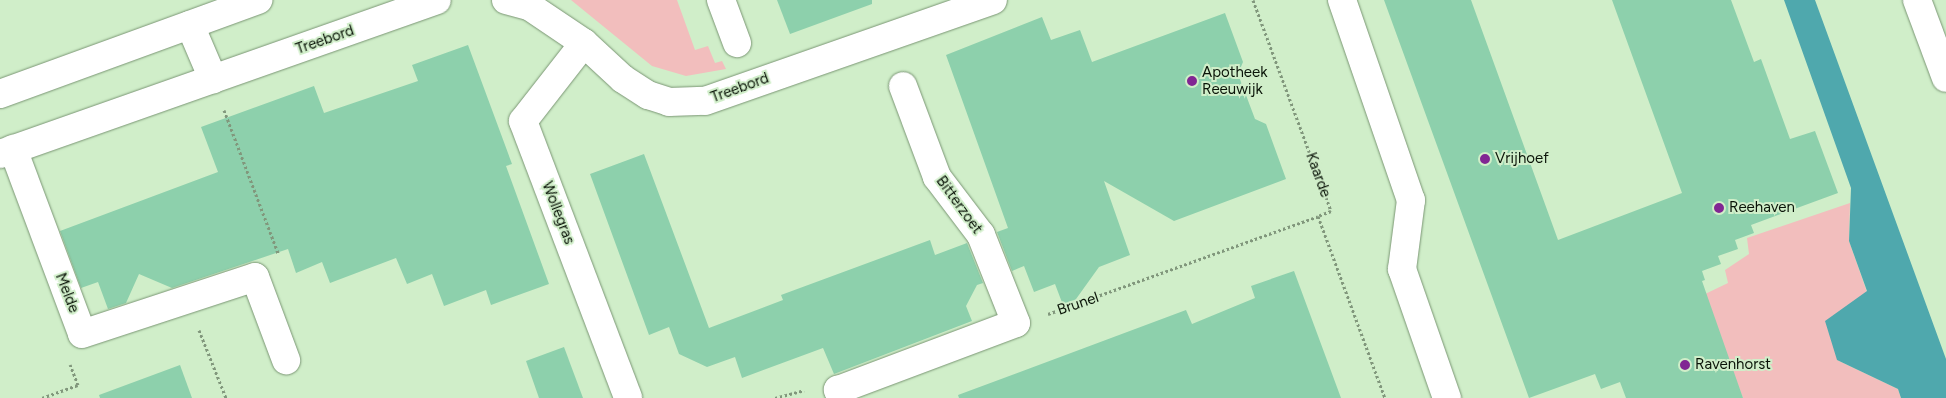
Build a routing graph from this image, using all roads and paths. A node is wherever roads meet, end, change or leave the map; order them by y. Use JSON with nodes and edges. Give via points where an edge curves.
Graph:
{"nodes":[{"id":1,"x":258,"y":0,"type":"edge"},
{"id":2,"x":437,"y":0,"type":"edge"},
{"id":3,"x":506,"y":0,"type":"edge"},
{"id":4,"x":721,"y":0,"type":"edge"},
{"id":5,"x":993,"y":0,"type":"edge"},
{"id":6,"x":1253,"y":0,"type":"edge"},
{"id":7,"x":1342,"y":0,"type":"edge"},
{"id":8,"x":1917,"y":0,"type":"edge"},
{"id":9,"x":190,"y":25,"type":"junction"},
{"id":10,"x":584,"y":43,"type":"junction"},
{"id":11,"x":736,"y":43,"type":"dead end"},
{"id":12,"x":1946,"y":78,"type":"edge"},
{"id":13,"x":212,"y":79,"type":"junction"},
{"id":14,"x":903,"y":86,"type":"dead end"},
{"id":15,"x":0,"y":94,"type":"edge"},
{"id":16,"x":6,"y":152,"type":"edge"},
{"id":17,"x":1318,"y":216,"type":"junction"},
{"id":18,"x":255,"y":277,"type":"junction"},
{"id":19,"x":187,"y":299,"type":"junction"},
{"id":20,"x":1016,"y":323,"type":"junction"},
{"id":21,"x":82,"y":334,"type":"junction"},
{"id":22,"x":286,"y":360,"type":"dead end"},
{"id":23,"x":839,"y":394,"type":"edge"},
{"id":24,"x":42,"y":398,"type":"edge"},
{"id":25,"x":226,"y":398,"type":"edge"},
{"id":26,"x":628,"y":398,"type":"edge"},
{"id":27,"x":1385,"y":398,"type":"edge"},
{"id":28,"x":1447,"y":398,"type":"edge"}],
"edges":[{"from":1,"to":9,"type":"street"},
{"from":2,"to":13,"type":"street","name":"Treebord"},
{"from":3,"to":10,"type":"street","name":"Treebord","via":[[529,6]]},
{"from":4,"to":11,"type":"street"},
{"from":5,"to":10,"type":"street","name":"Treebord","via":[[704,101],[669,102],[648,95]]},
{"from":6,"to":17,"type":"path","name":"Kaarde","via":[[1331,211]]},
{"from":7,"to":28,"type":"street","via":[[1411,200],[1402,269]]},
{"from":8,"to":12,"type":"street"},
{"from":9,"to":13,"type":"street"},
{"from":9,"to":15,"type":"street"},
{"from":10,"to":26,"type":"street","name":"Wollegras","via":[[523,121]]},
{"from":13,"to":16,"type":"street","name":"Treebord"},
{"from":13,"to":18,"type":"path","via":[[279,252]]},
{"from":14,"to":20,"type":"street","name":"Bitterzoet","via":[[937,177],[981,235]]},
{"from":16,"to":21,"type":"street","name":"Melde"},
{"from":17,"to":20,"type":"path","name":"Brunel","via":[[1068,308]]},
{"from":17,"to":27,"type":"path","name":"Kaarde"},
{"from":18,"to":19,"type":"street"},
{"from":18,"to":22,"type":"street"},
{"from":19,"to":21,"type":"street"},
{"from":19,"to":25,"type":"path"},
{"from":20,"to":23,"type":"street"},
{"from":21,"to":24,"type":"path","via":[[66,353],[78,385]]}]}
